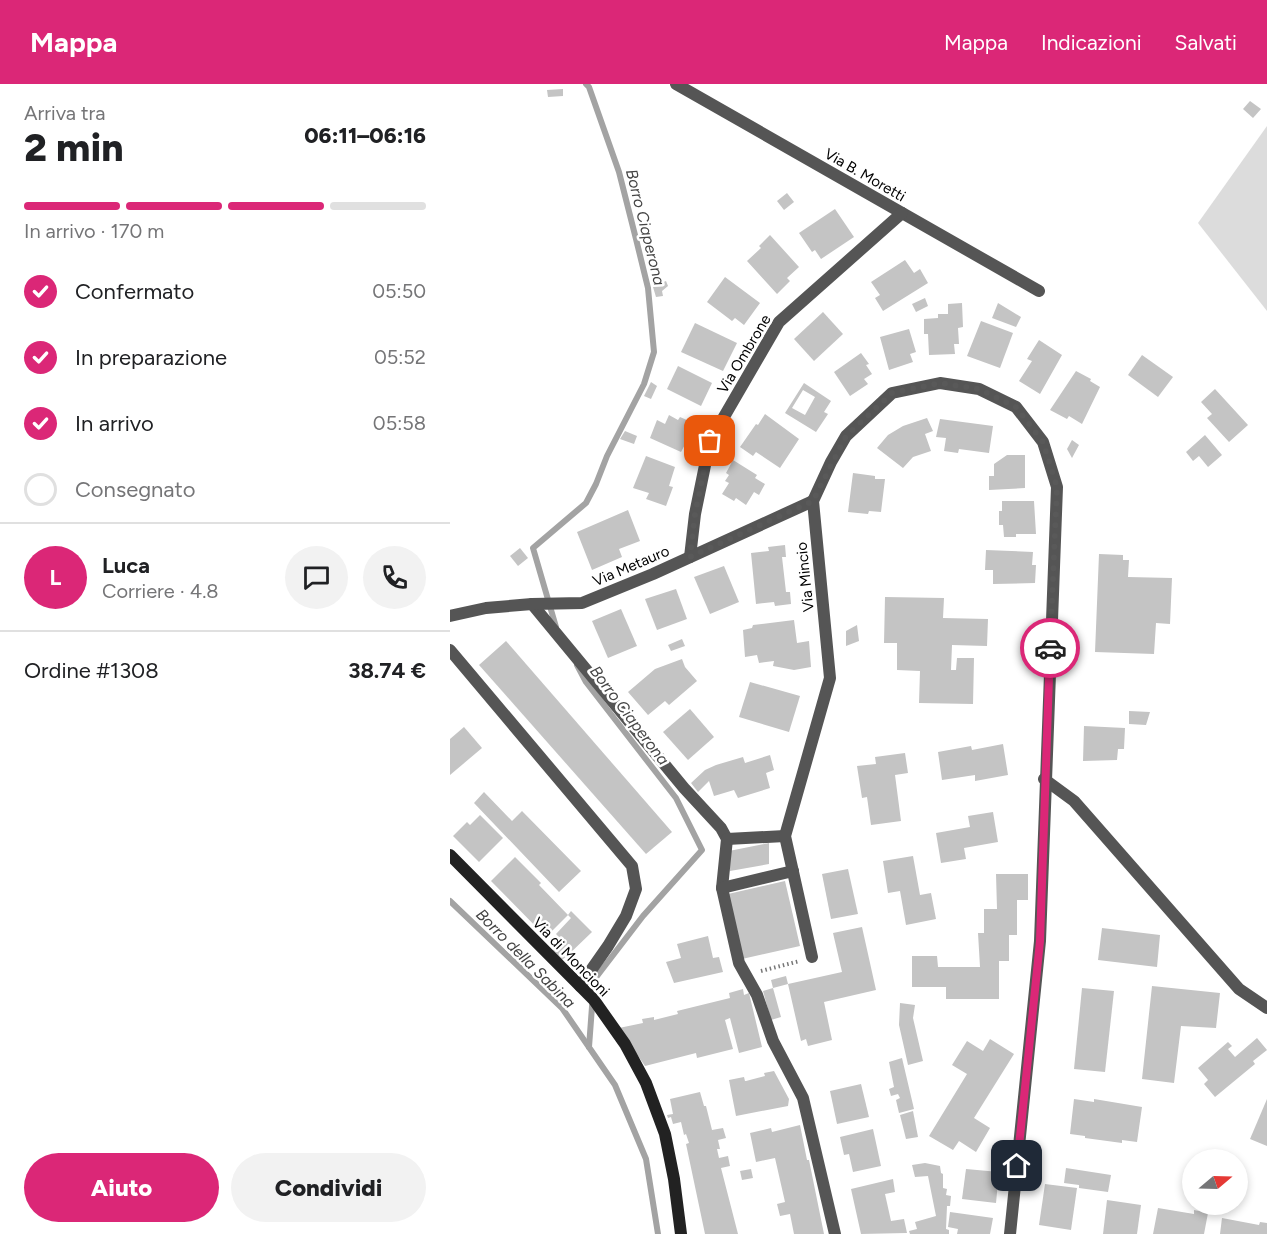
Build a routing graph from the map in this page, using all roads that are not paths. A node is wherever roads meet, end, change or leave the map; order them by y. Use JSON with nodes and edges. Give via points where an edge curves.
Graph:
{"nodes":[{"id":1,"x":676,"y":84,"type":"edge"},
{"id":2,"x":902,"y":213,"type":"junction"},
{"id":3,"x":1039,"y":291,"type":"dead end"},
{"id":4,"x":813,"y":501,"type":"junction"},
{"id":5,"x":690,"y":557,"type":"junction"},
{"id":6,"x":535,"y":604,"type":"junction"},
{"id":7,"x":450,"y":616,"type":"edge"},
{"id":8,"x":450,"y":650,"type":"edge"},
{"id":9,"x":1044,"y":779,"type":"junction"},
{"id":10,"x":785,"y":836,"type":"junction"},
{"id":11,"x":726,"y":839,"type":"junction"},
{"id":12,"x":450,"y":855,"type":"edge"},
{"id":13,"x":793,"y":871,"type":"junction"},
{"id":14,"x":722,"y":888,"type":"junction"},
{"id":15,"x":812,"y":957,"type":"road end"},
{"id":16,"x":580,"y":986,"type":"junction"},
{"id":17,"x":1267,"y":1008,"type":"edge"},
{"id":18,"x":681,"y":1234,"type":"edge"},
{"id":19,"x":835,"y":1234,"type":"edge"},
{"id":20,"x":1010,"y":1234,"type":"edge"}],
"edges":[{"from":1,"to":2,"type":"street","name":"Via B. Moretti"},
{"from":2,"to":3,"type":"street","name":"Via B. Moretti"},
{"from":2,"to":5,"type":"street","name":"Via Ombrone","via":[[778,322],[710,441]]},
{"from":4,"to":5,"type":"street","name":"Via Metauro"},
{"from":4,"to":9,"type":"street","via":[[846,436],[892,393],[940,383],[979,389],[1016,407],[1043,442],[1057,487]]},
{"from":4,"to":10,"type":"street","name":"Via Mincio","via":[[830,678]]},
{"from":5,"to":6,"type":"street","name":"Via Metauro","via":[[582,603]]},
{"from":6,"to":7,"type":"street","name":"Via Metauro"},
{"from":6,"to":11,"type":"street","via":[[721,828]]},
{"from":8,"to":16,"type":"street","via":[[632,866],[636,889],[626,916]]},
{"from":9,"to":17,"type":"street","via":[[1074,801],[1239,988]]},
{"from":9,"to":20,"type":"street","via":[[1040,941]]},
{"from":10,"to":11,"type":"street"},
{"from":10,"to":13,"type":"street","name":"Via Mincio"},
{"from":11,"to":14,"type":"street"},
{"from":12,"to":16,"type":"street","name":"Via di Moncioni"},
{"from":13,"to":14,"type":"street"},
{"from":13,"to":15,"type":"street","name":"Via Mincio"},
{"from":14,"to":19,"type":"street","via":[[739,963],[758,995],[773,1041],[803,1098]]},
{"from":16,"to":18,"type":"street","name":"Via di Moncioni","via":[[625,1044],[646,1083],[665,1134]]}]}
